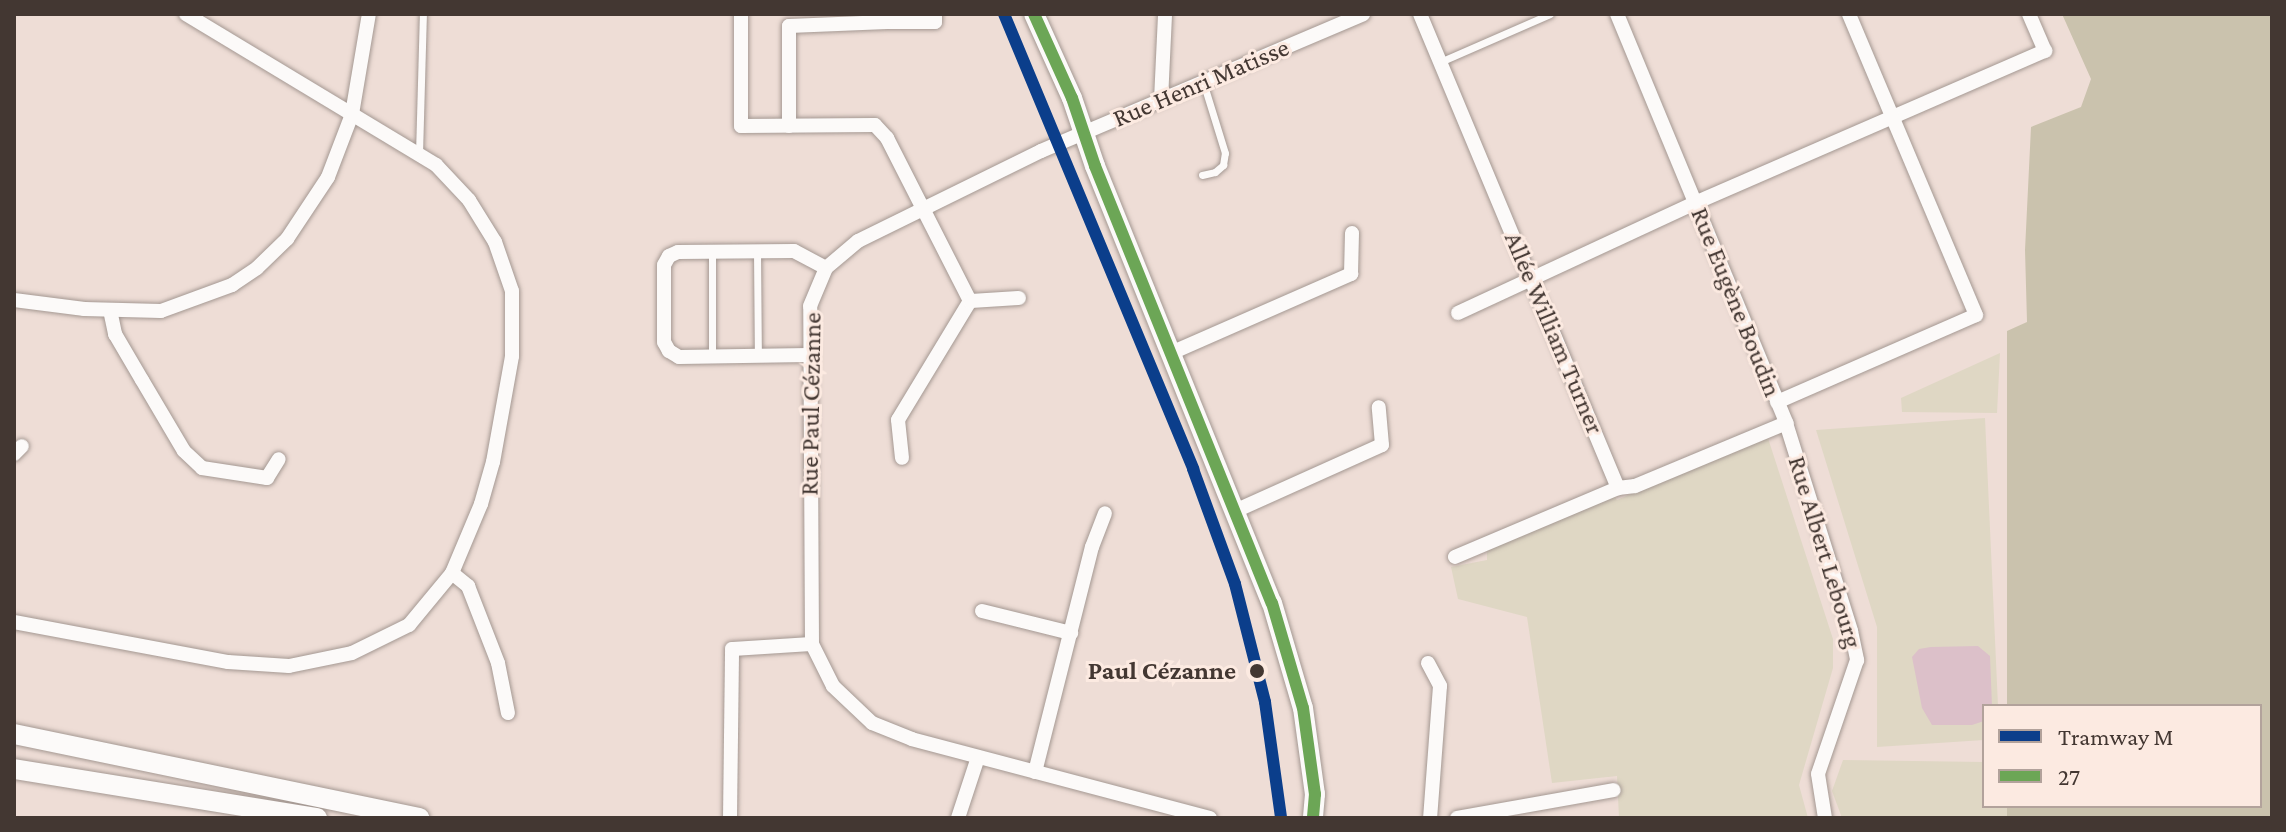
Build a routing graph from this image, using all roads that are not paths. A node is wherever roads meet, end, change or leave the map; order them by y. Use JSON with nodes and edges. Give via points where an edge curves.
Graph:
{"nodes":[{"id":1,"x":186,"y":14,"type":"edge"},
{"id":2,"x":369,"y":14,"type":"edge"},
{"id":3,"x":423,"y":14,"type":"edge"},
{"id":4,"x":741,"y":14,"type":"edge"},
{"id":5,"x":935,"y":14,"type":"edge"},
{"id":6,"x":1034,"y":14,"type":"edge"},
{"id":7,"x":1165,"y":14,"type":"edge"},
{"id":8,"x":1363,"y":14,"type":"edge"},
{"id":9,"x":1420,"y":14,"type":"edge"},
{"id":10,"x":1550,"y":14,"type":"edge"},
{"id":11,"x":1617,"y":14,"type":"edge"},
{"id":12,"x":1849,"y":14,"type":"edge"},
{"id":13,"x":2029,"y":14,"type":"edge"},
{"id":14,"x":887,"y":18,"type":"edge"},
{"id":15,"x":789,"y":20,"type":"edge"},
{"id":16,"x":1440,"y":62,"type":"junction"},
{"id":17,"x":1203,"y":82,"type":"junction"},
{"id":18,"x":1161,"y":100,"type":"junction"},
{"id":19,"x":352,"y":114,"type":"junction"},
{"id":20,"x":1892,"y":117,"type":"junction"},
{"id":21,"x":789,"y":126,"type":"junction"},
{"id":22,"x":1084,"y":133,"type":"junction"},
{"id":23,"x":419,"y":154,"type":"junction"},
{"id":24,"x":1202,"y":175,"type":"dead end"},
{"id":25,"x":1695,"y":203,"type":"junction"},
{"id":26,"x":923,"y":210,"type":"junction"},
{"id":27,"x":1352,"y":233,"type":"dead end"},
{"id":28,"x":757,"y":251,"type":"junction"},
{"id":29,"x":712,"y":252,"type":"junction"},
{"id":30,"x":826,"y":268,"type":"junction"},
{"id":31,"x":1531,"y":278,"type":"junction"},
{"id":32,"x":1019,"y":298,"type":"dead end"},
{"id":33,"x":14,"y":300,"type":"edge"},
{"id":34,"x":970,"y":301,"type":"junction"},
{"id":35,"x":110,"y":310,"type":"junction"},
{"id":36,"x":1458,"y":313,"type":"dead end"},
{"id":37,"x":1171,"y":353,"type":"junction"},
{"id":38,"x":808,"y":355,"type":"junction"},
{"id":39,"x":712,"y":356,"type":"junction"},
{"id":40,"x":758,"y":356,"type":"junction"},
{"id":41,"x":1777,"y":402,"type":"junction"},
{"id":42,"x":1379,"y":407,"type":"dead end"},
{"id":43,"x":1786,"y":423,"type":"junction"},
{"id":44,"x":902,"y":458,"type":"dead end"},
{"id":45,"x":279,"y":459,"type":"dead end"},
{"id":46,"x":1618,"y":488,"type":"junction"},
{"id":47,"x":1235,"y":511,"type":"junction"},
{"id":48,"x":1105,"y":513,"type":"dead end"},
{"id":49,"x":1455,"y":557,"type":"dead end"},
{"id":50,"x":452,"y":573,"type":"junction"},
{"id":51,"x":982,"y":611,"type":"dead end"},
{"id":52,"x":14,"y":622,"type":"edge"},
{"id":53,"x":1071,"y":633,"type":"junction"},
{"id":54,"x":812,"y":644,"type":"junction"},
{"id":55,"x":1428,"y":663,"type":"dead end"},
{"id":56,"x":508,"y":713,"type":"dead end"},
{"id":57,"x":14,"y":734,"type":"edge"},
{"id":58,"x":978,"y":757,"type":"junction"},
{"id":59,"x":14,"y":769,"type":"edge"},
{"id":60,"x":1035,"y":772,"type":"junction"},
{"id":61,"x":1614,"y":790,"type":"dead end"},
{"id":62,"x":1189,"y":815,"type":"edge"},
{"id":63,"x":317,"y":818,"type":"edge"},
{"id":64,"x":419,"y":818,"type":"edge"},
{"id":65,"x":730,"y":818,"type":"edge"},
{"id":66,"x":958,"y":818,"type":"edge"},
{"id":67,"x":1210,"y":818,"type":"edge"},
{"id":68,"x":1313,"y":818,"type":"edge"},
{"id":69,"x":1430,"y":818,"type":"edge"},
{"id":70,"x":1457,"y":818,"type":"edge"},
{"id":71,"x":1825,"y":818,"type":"edge"}],
"edges":[{"from":1,"to":19,"type":"street"},
{"from":2,"to":19,"type":"street"},
{"from":3,"to":23,"type":"lane"},
{"from":4,"to":21,"type":"street","via":[[741,126]]},
{"from":5,"to":14,"type":"street","via":[[935,22]]},
{"from":6,"to":22,"type":"street"},
{"from":7,"to":18,"type":"street"},
{"from":8,"to":17,"type":"street","name":"Rue Henri Matisse"},
{"from":9,"to":16,"type":"street","name":"Allée William Turner"},
{"from":10,"to":16,"type":"lane"},
{"from":11,"to":25,"type":"street","name":"Rue Eugène Boudin"},
{"from":12,"to":20,"type":"street"},
{"from":13,"to":20,"type":"street","via":[[2045,51]]},
{"from":14,"to":15,"type":"street"},
{"from":15,"to":21,"type":"street"},
{"from":16,"to":31,"type":"street","name":"Allée William Turner"},
{"from":17,"to":18,"type":"street","name":"Rue Henri Matisse"},
{"from":17,"to":24,"type":"lane","via":[[1225,153],[1223,165]]},
{"from":18,"to":22,"type":"street","name":"Rue Henri Matisse"},
{"from":19,"to":23,"type":"street"},
{"from":19,"to":35,"type":"street","via":[[319,194],[287,239],[257,268],[232,285],[161,311]]},
{"from":20,"to":25,"type":"street"},
{"from":20,"to":41,"type":"street","via":[[1976,315]]},
{"from":21,"to":26,"type":"street","via":[[875,125],[887,138]]},
{"from":22,"to":26,"type":"street","name":"Rue Paul Cézanne"},
{"from":22,"to":37,"type":"street"},
{"from":23,"to":50,"type":"street","via":[[469,200],[495,242],[512,291],[514,335],[501,424],[481,504]]},
{"from":25,"to":31,"type":"street"},
{"from":25,"to":41,"type":"street","name":"Rue Eugène Boudin"},
{"from":26,"to":30,"type":"street","name":"Rue Paul Cézanne","via":[[858,241]]},
{"from":26,"to":34,"type":"street"},
{"from":27,"to":37,"type":"street","via":[[1351,274]]},
{"from":28,"to":29,"type":"street"},
{"from":28,"to":30,"type":"street","via":[[794,251]]},
{"from":28,"to":40,"type":"lane"},
{"from":29,"to":39,"type":"lane"},
{"from":29,"to":39,"type":"street","via":[[678,252],[664,265],[664,342],[679,357]]},
{"from":30,"to":38,"type":"street","name":"Rue Paul Cézanne","via":[[810,306]]},
{"from":31,"to":36,"type":"street"},
{"from":31,"to":46,"type":"street","name":"Allée William Turner"},
{"from":32,"to":34,"type":"street"},
{"from":33,"to":35,"type":"street"},
{"from":34,"to":44,"type":"street","via":[[898,420]]},
{"from":35,"to":45,"type":"street","via":[[115,334],[184,451],[202,468],[267,478]]},
{"from":37,"to":47,"type":"street"},
{"from":38,"to":40,"type":"street"},
{"from":38,"to":54,"type":"street","name":"Rue Paul Cézanne"},
{"from":39,"to":40,"type":"street"},
{"from":41,"to":43,"type":"street","name":"Rue Eugène Boudin"},
{"from":42,"to":47,"type":"street","via":[[1382,445]]},
{"from":43,"to":46,"type":"street","name":"Rue Eugène Boudin","via":[[1635,486]]},
{"from":43,"to":71,"type":"street","name":"Rue Albert Lebourg","via":[[1857,660],[1818,774]]},
{"from":46,"to":49,"type":"street"},
{"from":47,"to":68,"type":"street","via":[[1272,603],[1303,708],[1315,794]]},
{"from":48,"to":53,"type":"street"},
{"from":50,"to":52,"type":"street","via":[[409,625],[352,653],[289,666],[228,662]]},
{"from":50,"to":56,"type":"street","via":[[468,586],[498,663]]},
{"from":51,"to":53,"type":"street"},
{"from":53,"to":60,"type":"street"},
{"from":54,"to":58,"type":"street","name":"Rue Paul Cézanne","via":[[833,686],[872,723]]},
{"from":54,"to":65,"type":"street","via":[[732,649]]},
{"from":55,"to":69,"type":"street","via":[[1440,686]]},
{"from":57,"to":64,"type":"street"},
{"from":58,"to":60,"type":"street","name":"Rue Paul Cézanne"},
{"from":58,"to":66,"type":"street"},
{"from":59,"to":63,"type":"street"},
{"from":60,"to":62,"type":"street","name":"Rue Paul Cézanne"},
{"from":61,"to":70,"type":"street"},
{"from":62,"to":67,"type":"street","name":"Rue Paul Cézanne"}]}
